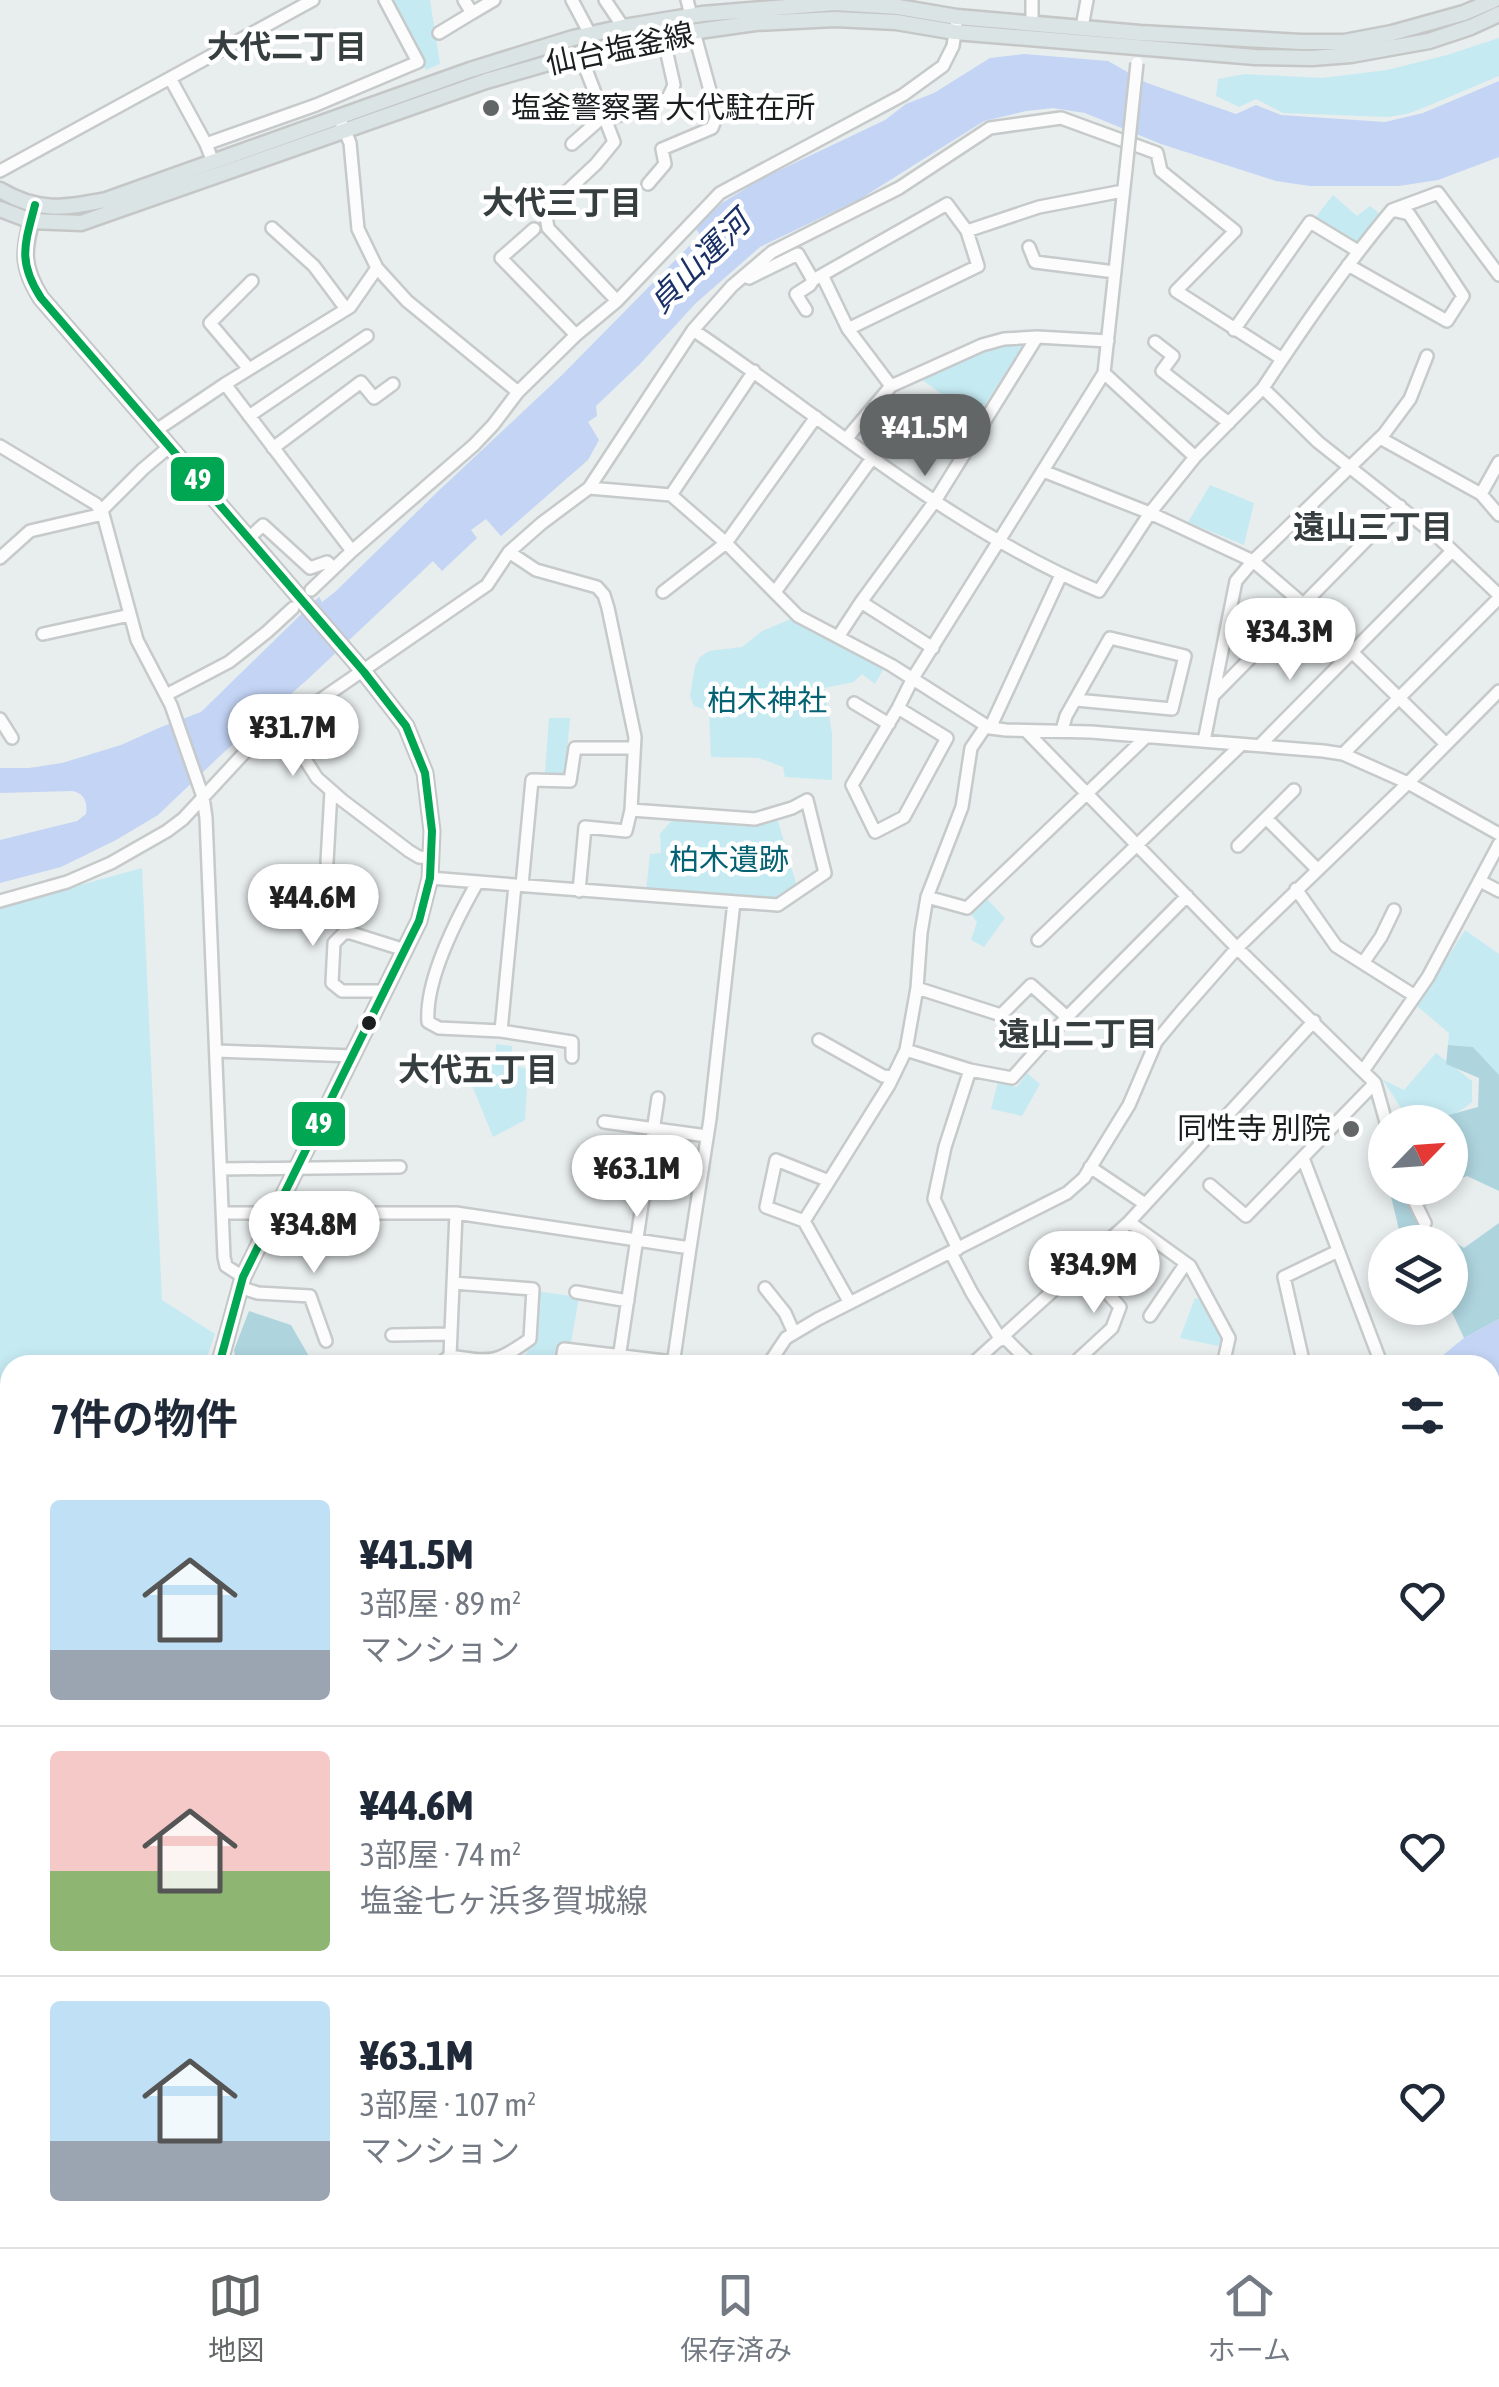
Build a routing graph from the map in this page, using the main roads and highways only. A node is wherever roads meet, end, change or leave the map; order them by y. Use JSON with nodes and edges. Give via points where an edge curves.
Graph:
{"nodes":[{"id":1,"x":1494,"y":0,"type":"edge"},
{"id":2,"x":902,"y":4,"type":"edge"},
{"id":3,"x":835,"y":7,"type":"edge"},
{"id":4,"x":689,"y":8,"type":"edge"},
{"id":5,"x":1499,"y":14,"type":"edge"},
{"id":6,"x":956,"y":25,"type":"junction"},
{"id":7,"x":1140,"y":40,"type":"junction"},
{"id":8,"x":342,"y":124,"type":"junction"},
{"id":9,"x":0,"y":190,"type":"edge"},
{"id":10,"x":36,"y":205,"type":"junction"},
{"id":11,"x":0,"y":208,"type":"edge"},
{"id":12,"x":31,"y":221,"type":"junction"},
{"id":13,"x":222,"y":1355,"type":"edge"}],
"edges":[{"from":1,"to":7,"type":"main road","name":"仙台塩釜線","via":[[1344,42]]},
{"from":2,"to":3,"type":"main road","name":"仙台塩釜線"},
{"from":2,"to":6,"type":"main road","name":"仙台塩釜線"},
{"from":3,"to":4,"type":"main road","name":"仙台塩釜線"},
{"from":3,"to":6,"type":"main road","name":"仙台塩釜線","via":[[896,22]]},
{"from":3,"to":8,"type":"main road","name":"仙台塩釜線","via":[[580,54]]},
{"from":4,"to":8,"type":"main road","name":"仙台塩釜線","via":[[470,70]]},
{"from":5,"to":7,"type":"main road","name":"仙台塩釜線","via":[[1429,41],[1312,58]]},
{"from":6,"to":7,"type":"main road","name":"仙台塩釜線"},
{"from":6,"to":7,"type":"main road","name":"仙台塩釜線","via":[[1082,27]]},
{"from":8,"to":10,"type":"main road","name":"仙台塩釜線","via":[[106,200],[66,208]]},
{"from":8,"to":12,"type":"main road","name":"仙台塩釜線","via":[[82,223]]},
{"from":9,"to":10,"type":"main road","name":"仙台塩釜線"},
{"from":10,"to":12,"type":"main road"},
{"from":11,"to":12,"type":"main road","name":"仙台塩釜線"},
{"from":12,"to":13,"type":"main road","via":[[24,261],[34,288],[396,711],[419,755],[430,804],[432,858],[423,908],[241,1282]]}]}
